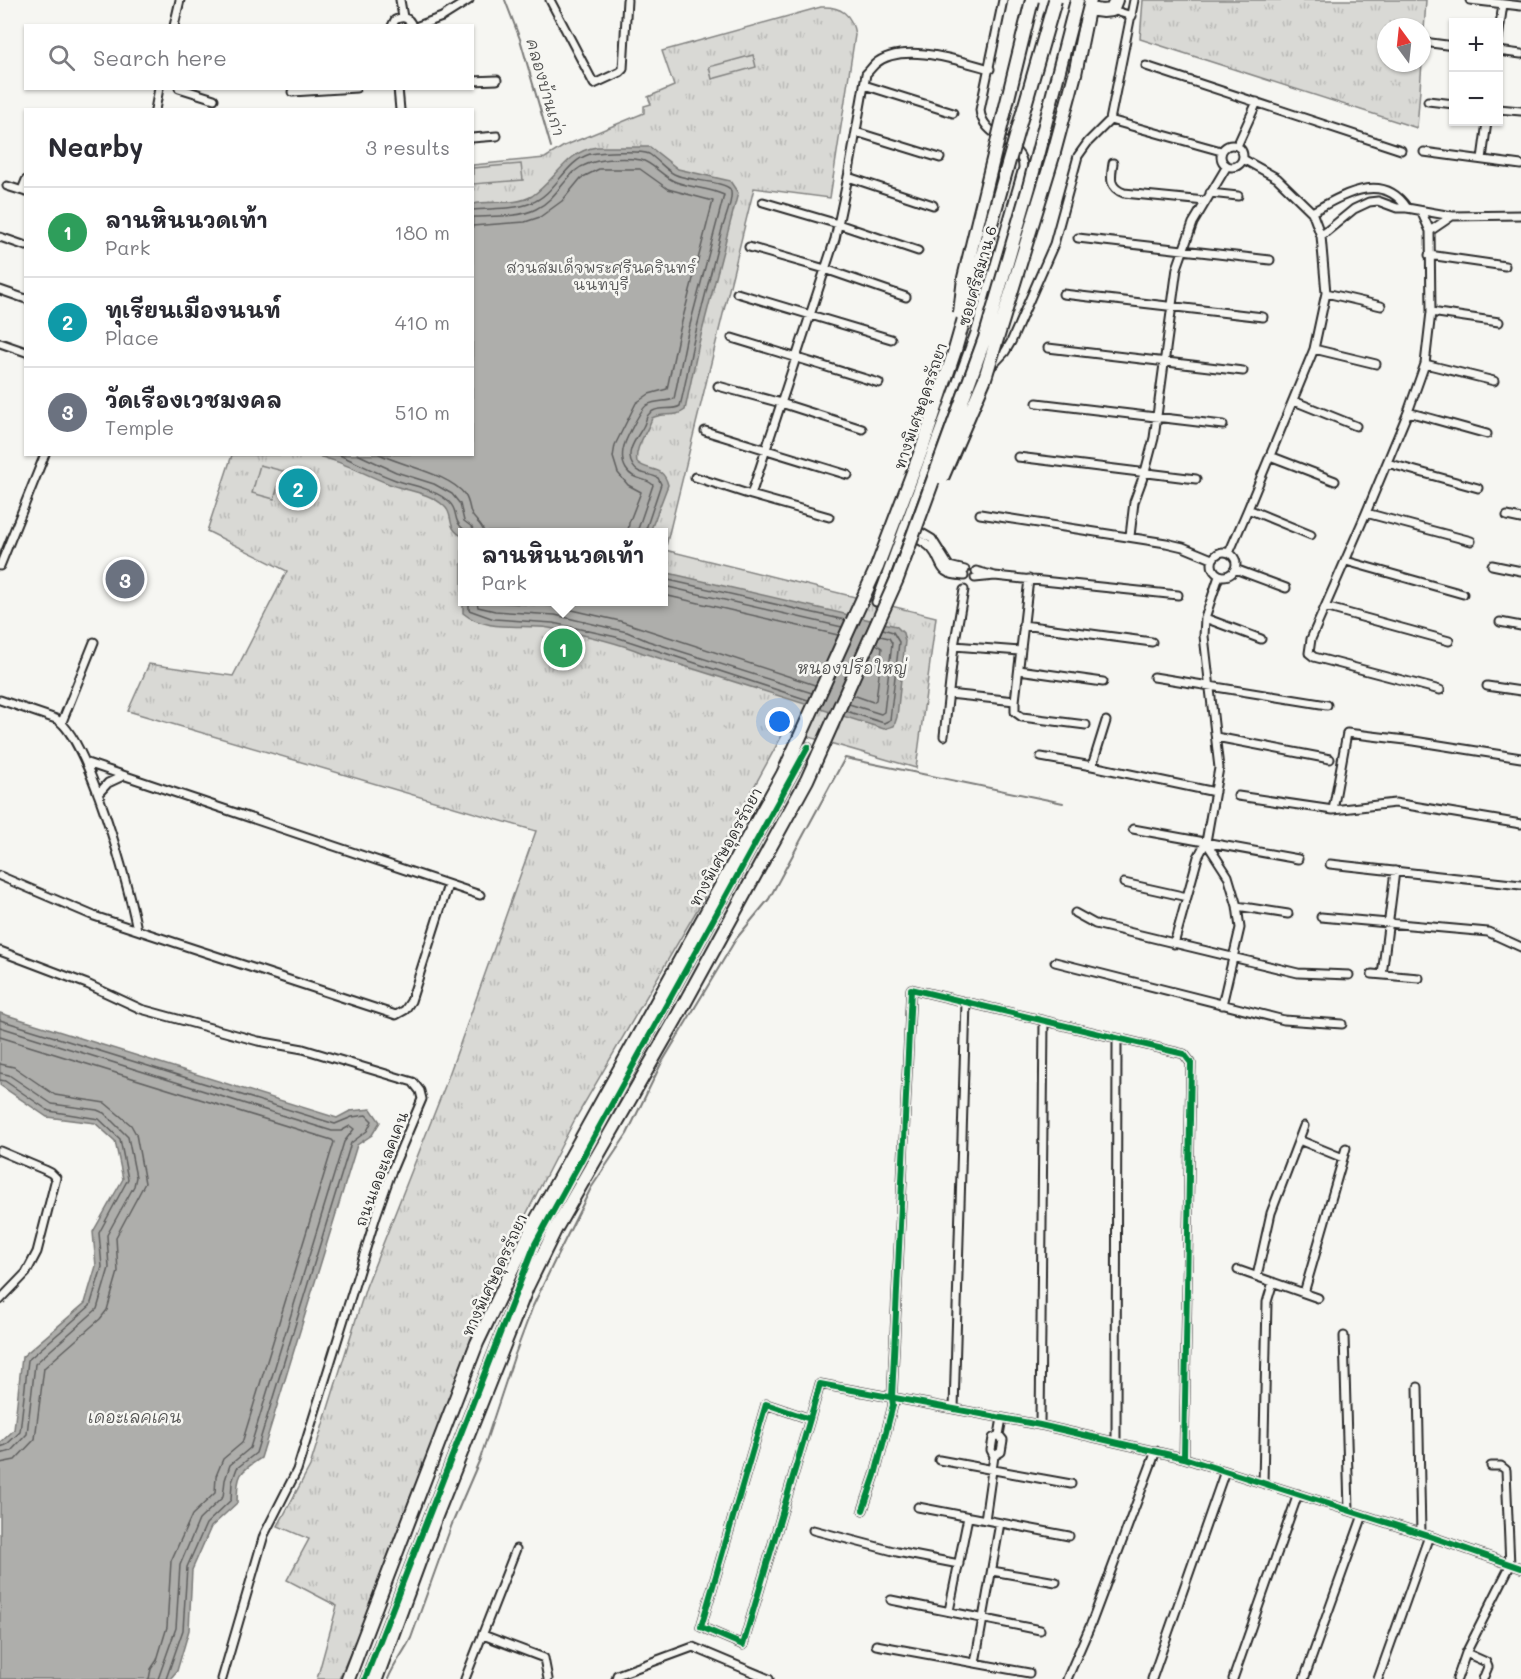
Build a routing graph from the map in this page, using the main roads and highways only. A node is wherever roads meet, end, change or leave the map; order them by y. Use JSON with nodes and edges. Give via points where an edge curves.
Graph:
{"nodes":[{"id":1,"x":1032,"y":0,"type":"edge"},
{"id":2,"x":1055,"y":0,"type":"edge"},
{"id":3,"x":1077,"y":0,"type":"edge"},
{"id":4,"x":1089,"y":4,"type":"edge"},
{"id":5,"x":1114,"y":5,"type":"edge"},
{"id":6,"x":955,"y":350,"type":"junction"},
{"id":7,"x":897,"y":579,"type":"junction"},
{"id":8,"x":348,"y":1679,"type":"edge"},
{"id":9,"x":376,"y":1679,"type":"edge"}],
"edges":[{"from":1,"to":6,"type":"highway","bridge":true,"via":[[964,278]]},
{"from":2,"to":6,"type":"highway","name":"ทางพิเศษอุดรรัถยา","bridge":true},
{"from":3,"to":7,"type":"highway","bridge":true,"via":[[985,338]]},
{"from":4,"to":5,"type":"highway","via":[[1103,11]]},
{"from":4,"to":7,"type":"highway","bridge":true,"via":[[1053,156],[985,378]]},
{"from":6,"to":8,"type":"highway","name":"ทางพิเศษอุดรรัถยา","via":[[924,446],[877,567],[783,774],[535,1222],[477,1343]]},
{"from":7,"to":9,"type":"highway","bridge":true,"via":[[807,780],[555,1230],[527,1287]]}]}
